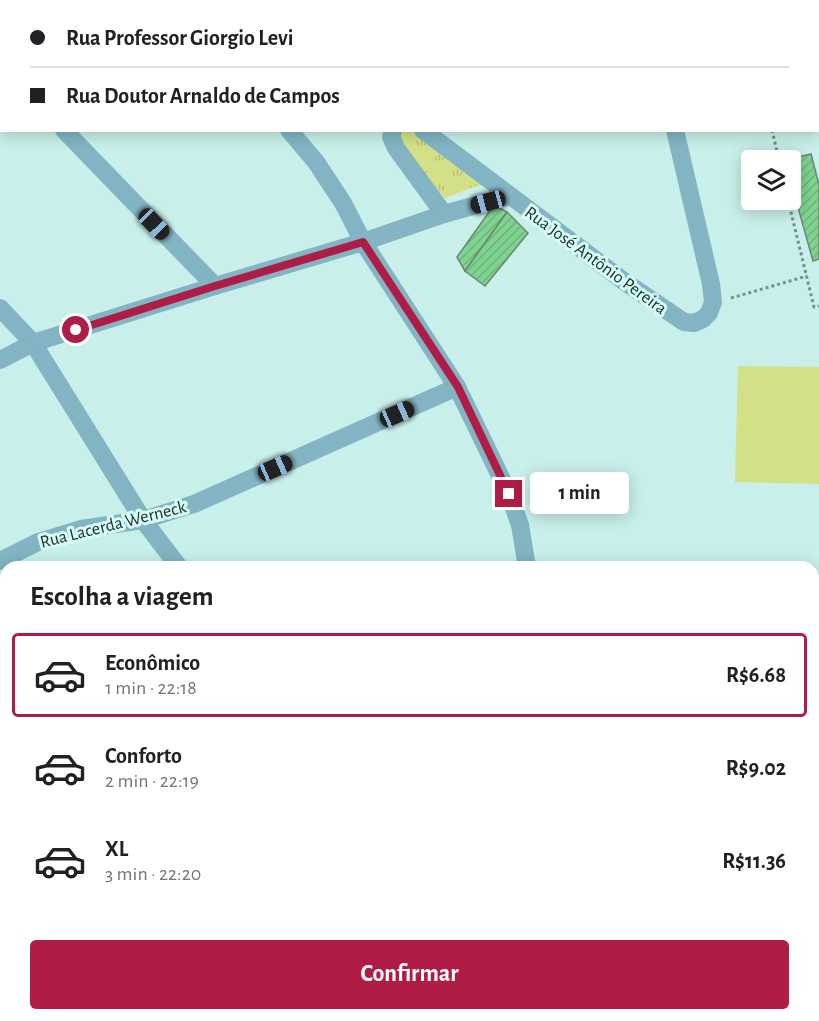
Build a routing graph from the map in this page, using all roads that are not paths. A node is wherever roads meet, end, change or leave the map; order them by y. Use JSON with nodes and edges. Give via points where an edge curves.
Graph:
{"nodes":[{"id":1,"x":66,"y":132,"type":"edge"},
{"id":2,"x":292,"y":132,"type":"edge"},
{"id":3,"x":393,"y":132,"type":"edge"},
{"id":4,"x":426,"y":132,"type":"edge"},
{"id":5,"x":675,"y":132,"type":"edge"},
{"id":6,"x":509,"y":196,"type":"junction"},
{"id":7,"x":444,"y":214,"type":"junction"},
{"id":8,"x":363,"y":242,"type":"junction"},
{"id":9,"x":215,"y":286,"type":"junction"},
{"id":10,"x":0,"y":308,"type":"edge"},
{"id":11,"x":33,"y":343,"type":"junction"},
{"id":12,"x":0,"y":360,"type":"edge"},
{"id":13,"x":458,"y":387,"type":"junction"},
{"id":14,"x":142,"y":520,"type":"junction"},
{"id":15,"x":0,"y":561,"type":"edge"},
{"id":16,"x":174,"y":561,"type":"edge"},
{"id":17,"x":526,"y":561,"type":"edge"}],
"edges":[{"from":1,"to":9,"type":"street"},
{"from":2,"to":8,"type":"street","via":[[343,202]]},
{"from":3,"to":7,"type":"street","via":[[396,148]]},
{"from":4,"to":6,"type":"street","name":"Rua José Antônio Pereira"},
{"from":5,"to":6,"type":"street","name":"Rua José Antônio Pereira","via":[[713,302],[709,313],[694,323],[673,316]]},
{"from":6,"to":7,"type":"street"},
{"from":7,"to":8,"type":"street"},
{"from":8,"to":9,"type":"street"},
{"from":8,"to":13,"type":"street"},
{"from":9,"to":11,"type":"street"},
{"from":10,"to":11,"type":"street"},
{"from":11,"to":12,"type":"street"},
{"from":11,"to":14,"type":"street"},
{"from":13,"to":14,"type":"street","name":"Rua Lacerda Werneck","via":[[194,504]]},
{"from":13,"to":17,"type":"street","via":[[509,494],[520,525]]},
{"from":14,"to":15,"type":"street","name":"Rua Lacerda Werneck","via":[[81,529],[38,542]]},
{"from":14,"to":16,"type":"street"}]}
